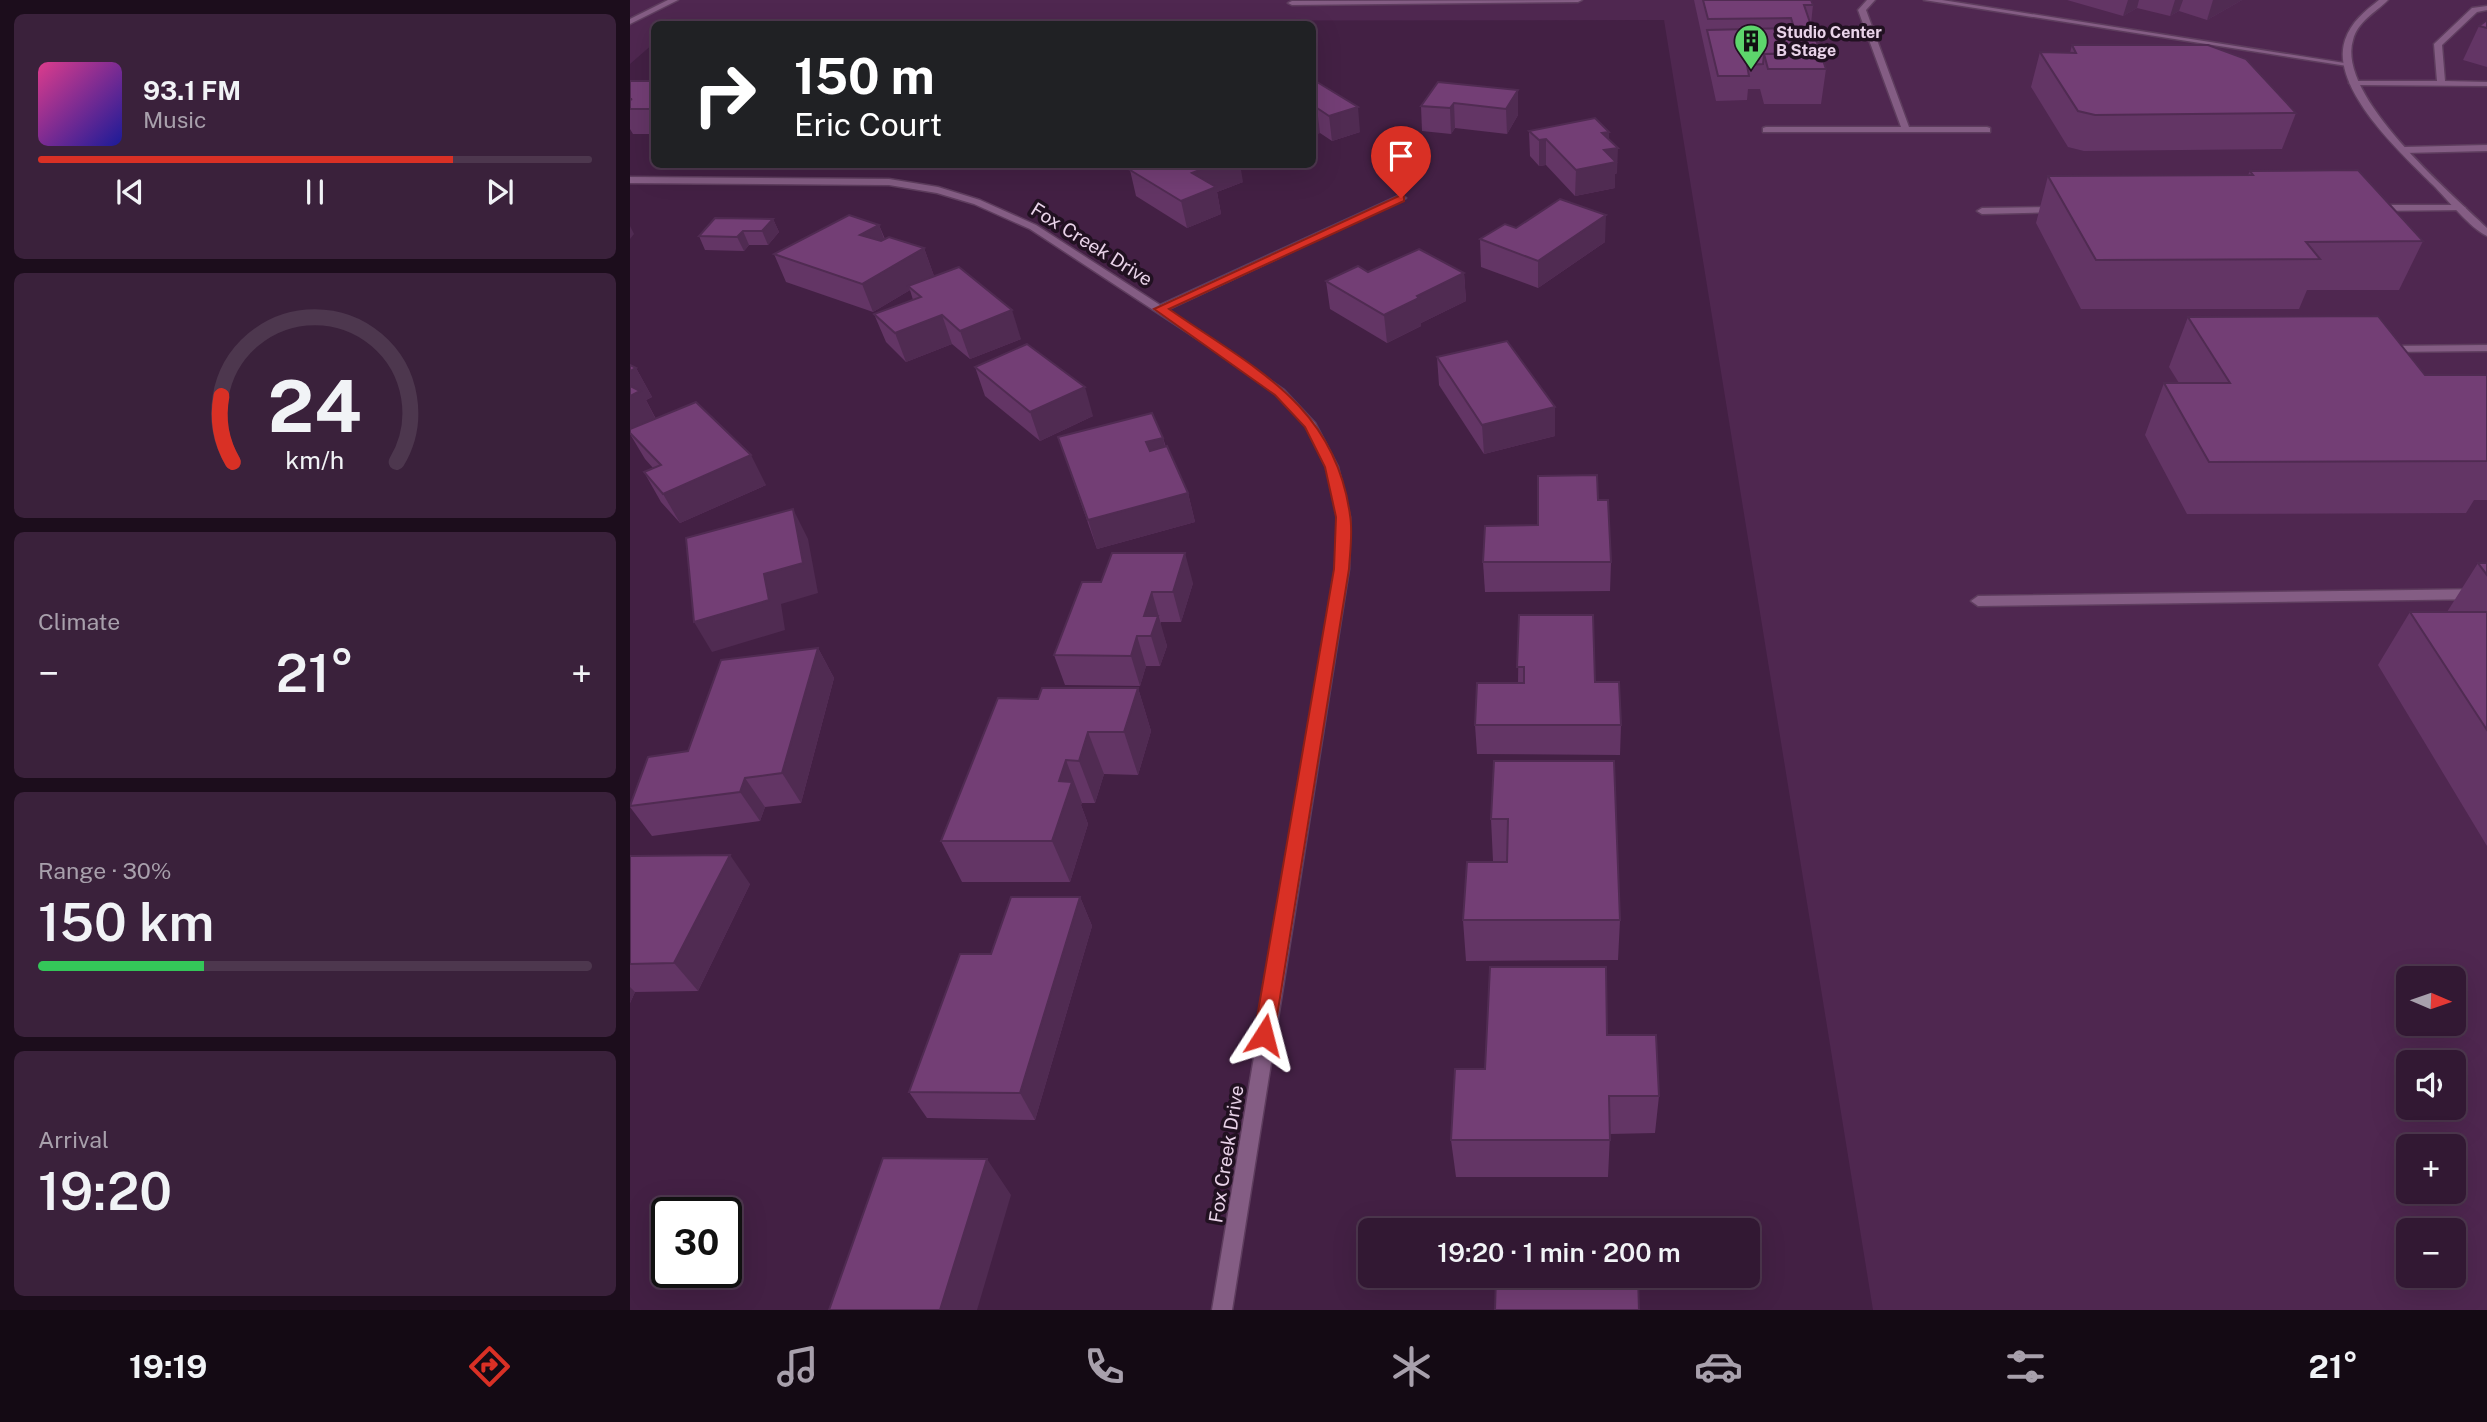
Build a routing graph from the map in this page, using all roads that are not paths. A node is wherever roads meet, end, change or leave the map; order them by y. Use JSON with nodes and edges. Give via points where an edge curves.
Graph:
{"nodes":[{"id":1,"x":674,"y":0,"type":"edge"},
{"id":2,"x":1578,"y":0,"type":"edge"},
{"id":3,"x":1871,"y":0,"type":"edge"},
{"id":4,"x":1928,"y":0,"type":"edge"},
{"id":5,"x":2384,"y":0,"type":"edge"},
{"id":6,"x":1292,"y":3,"type":"dead end"},
{"id":7,"x":2487,"y":8,"type":"edge"},
{"id":8,"x":630,"y":22,"type":"edge"},
{"id":9,"x":2347,"y":64,"type":"junction"},
{"id":10,"x":2353,"y":82,"type":"junction"},
{"id":11,"x":2441,"y":83,"type":"junction"},
{"id":12,"x":2487,"y":84,"type":"edge"},
{"id":13,"x":1766,"y":130,"type":"dead end"},
{"id":14,"x":1906,"y":130,"type":"junction"},
{"id":15,"x":1987,"y":130,"type":"dead end"},
{"id":16,"x":2487,"y":148,"type":"edge"},
{"id":17,"x":2404,"y":150,"type":"junction"},
{"id":18,"x":630,"y":180,"type":"edge"},
{"id":19,"x":1401,"y":198,"type":"dead end"},
{"id":20,"x":2363,"y":208,"type":"edge"},
{"id":21,"x":2461,"y":208,"type":"junction"},
{"id":22,"x":2069,"y":210,"type":"edge"},
{"id":23,"x":1982,"y":211,"type":"dead end"},
{"id":24,"x":2487,"y":233,"type":"edge"},
{"id":25,"x":1160,"y":309,"type":"junction"},
{"id":26,"x":2487,"y":348,"type":"edge"},
{"id":27,"x":2380,"y":349,"type":"edge"},
{"id":28,"x":2487,"y":594,"type":"edge"},
{"id":29,"x":1978,"y":601,"type":"dead end"},
{"id":30,"x":1222,"y":1310,"type":"edge"}],
"edges":[{"from":1,"to":8,"type":"street"},
{"from":2,"to":6,"type":"street"},
{"from":3,"to":14,"type":"street","via":[[1863,10]]},
{"from":4,"to":9,"type":"street"},
{"from":5,"to":9,"type":"street","via":[[2356,23],[2347,46]]},
{"from":7,"to":11,"type":"street","via":[[2475,10],[2438,44]]},
{"from":9,"to":10,"type":"street"},
{"from":10,"to":11,"type":"street"},
{"from":10,"to":17,"type":"street","via":[[2362,102]]},
{"from":11,"to":12,"type":"street"},
{"from":13,"to":14,"type":"street"},
{"from":14,"to":15,"type":"street"},
{"from":16,"to":17,"type":"street"},
{"from":17,"to":21,"type":"street"},
{"from":18,"to":25,"type":"street","name":"Fox Creek Drive","via":[[875,182],[938,190],[1032,227]]},
{"from":19,"to":25,"type":"street"},
{"from":20,"to":21,"type":"street"},
{"from":21,"to":24,"type":"street"},
{"from":22,"to":23,"type":"street"},
{"from":25,"to":30,"type":"street","name":"Fox Creek Drive","via":[[1280,392],[1311,425],[1332,467],[1344,517],[1342,569]]},
{"from":26,"to":27,"type":"street"},
{"from":28,"to":29,"type":"street"}]}
